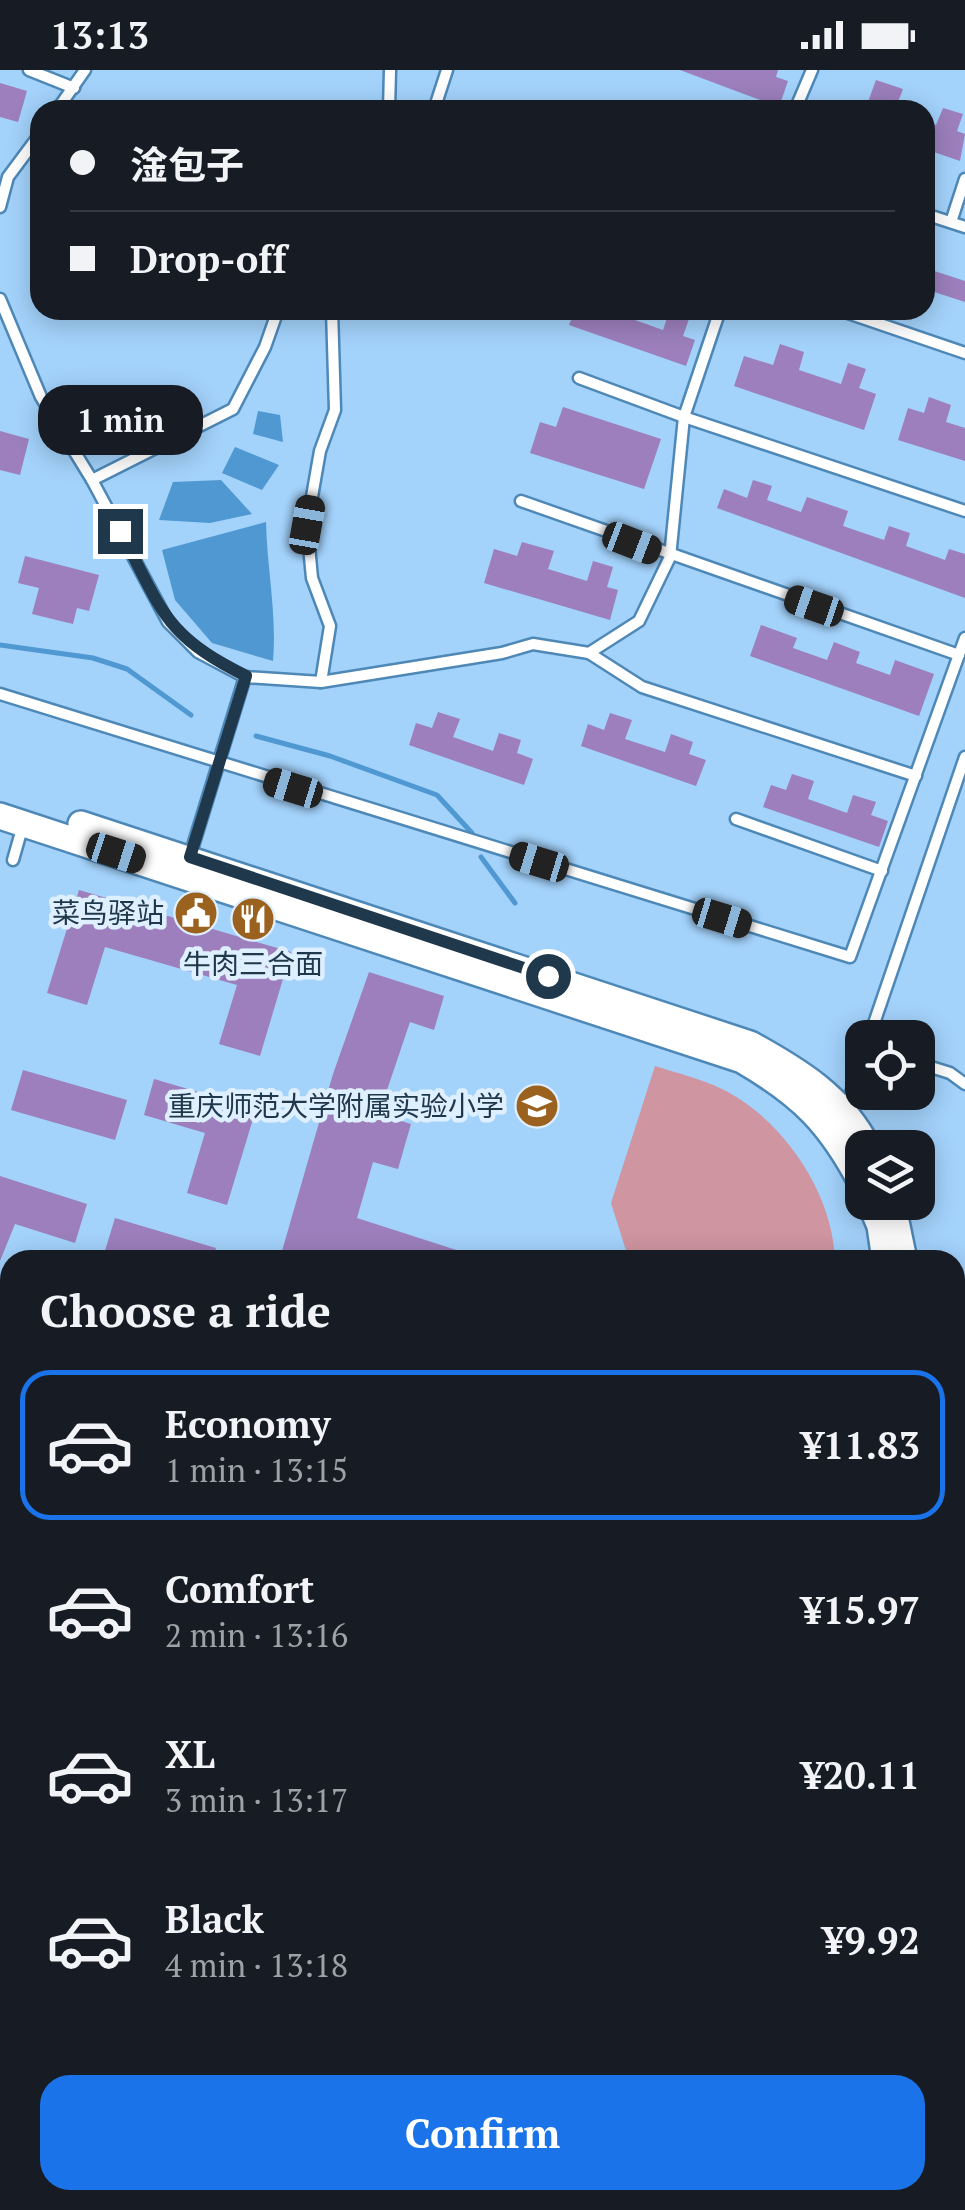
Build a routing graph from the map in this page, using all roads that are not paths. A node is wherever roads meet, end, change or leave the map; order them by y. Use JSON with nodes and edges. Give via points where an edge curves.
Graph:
{"nodes":[{"id":1,"x":30,"y":70,"type":"edge"},
{"id":2,"x":85,"y":70,"type":"edge"},
{"id":3,"x":390,"y":70,"type":"edge"},
{"id":4,"x":447,"y":70,"type":"edge"},
{"id":5,"x":812,"y":70,"type":"edge"},
{"id":6,"x":74,"y":88,"type":"junction"},
{"id":7,"x":65,"y":100,"type":"edge"},
{"id":8,"x":389,"y":100,"type":"edge"},
{"id":9,"x":437,"y":100,"type":"edge"},
{"id":10,"x":798,"y":100,"type":"edge"},
{"id":11,"x":30,"y":146,"type":"edge"},
{"id":12,"x":4,"y":176,"type":"edge"},
{"id":13,"x":965,"y":178,"type":"edge"},
{"id":14,"x":0,"y":208,"type":"edge"},
{"id":15,"x":935,"y":217,"type":"edge"},
{"id":16,"x":951,"y":222,"type":"junction"},
{"id":17,"x":965,"y":226,"type":"edge"},
{"id":18,"x":0,"y":299,"type":"edge"},
{"id":19,"x":275,"y":320,"type":"edge"},
{"id":20,"x":332,"y":320,"type":"edge"},
{"id":21,"x":717,"y":320,"type":"edge"},
{"id":22,"x":868,"y":320,"type":"edge"},
{"id":23,"x":965,"y":353,"type":"edge"},
{"id":24,"x":580,"y":378,"type":"dead end"},
{"id":25,"x":684,"y":418,"type":"junction"},
{"id":26,"x":92,"y":480,"type":"junction"},
{"id":27,"x":522,"y":502,"type":"dead end"},
{"id":28,"x":965,"y":510,"type":"edge"},
{"id":29,"x":670,"y":557,"type":"junction"},
{"id":30,"x":965,"y":638,"type":"edge"},
{"id":31,"x":589,"y":654,"type":"junction"},
{"id":32,"x":960,"y":655,"type":"junction"},
{"id":33,"x":246,"y":676,"type":"junction"},
{"id":34,"x":321,"y":682,"type":"junction"},
{"id":35,"x":0,"y":694,"type":"edge"},
{"id":36,"x":965,"y":756,"type":"edge"},
{"id":37,"x":218,"y":765,"type":"junction"},
{"id":38,"x":916,"y":776,"type":"junction"},
{"id":39,"x":0,"y":799,"type":"edge"},
{"id":40,"x":736,"y":819,"type":"dead end"},
{"id":41,"x":12,"y":820,"type":"edge"},
{"id":42,"x":13,"y":860,"type":"dead end"},
{"id":43,"x":187,"y":866,"type":"junction"},
{"id":44,"x":882,"y":871,"type":"junction"},
{"id":45,"x":875,"y":1020,"type":"edge"},
{"id":46,"x":935,"y":1069,"type":"edge"},
{"id":47,"x":965,"y":1084,"type":"edge"},
{"id":48,"x":845,"y":1109,"type":"edge"},
{"id":49,"x":846,"y":1110,"type":"edge"},
{"id":50,"x":858,"y":1130,"type":"edge"},
{"id":51,"x":845,"y":1156,"type":"edge"},
{"id":52,"x":878,"y":1220,"type":"edge"},
{"id":53,"x":896,"y":1220,"type":"edge"},
{"id":54,"x":884,"y":1250,"type":"edge"},
{"id":55,"x":902,"y":1250,"type":"edge"}],
"edges":[{"from":1,"to":6,"type":"lane"},
{"from":2,"to":6,"type":"lane"},
{"from":3,"to":8,"type":"lane"},
{"from":4,"to":9,"type":"lane"},
{"from":5,"to":10,"type":"lane"},
{"from":6,"to":7,"type":"lane"},
{"from":11,"to":12,"type":"lane"},
{"from":12,"to":14,"type":"lane"},
{"from":13,"to":16,"type":"lane"},
{"from":15,"to":16,"type":"lane"},
{"from":16,"to":17,"type":"lane"},
{"from":18,"to":26,"type":"lane","via":[[41,397]]},
{"from":19,"to":26,"type":"lane","via":[[232,409]]},
{"from":20,"to":34,"type":"lane","via":[[335,410],[307,525],[312,578],[330,626]]},
{"from":21,"to":25,"type":"lane"},
{"from":22,"to":23,"type":"lane"},
{"from":24,"to":25,"type":"lane"},
{"from":25,"to":28,"type":"lane"},
{"from":25,"to":29,"type":"lane"},
{"from":26,"to":33,"type":"lane","via":[[168,622],[198,652]]},
{"from":27,"to":29,"type":"lane"},
{"from":29,"to":31,"type":"lane","via":[[639,621]]},
{"from":29,"to":32,"type":"lane"},
{"from":30,"to":32,"type":"lane"},
{"from":31,"to":34,"type":"lane","via":[[533,644]]},
{"from":31,"to":38,"type":"lane","via":[[642,687]]},
{"from":32,"to":38,"type":"lane"},
{"from":33,"to":34,"type":"lane"},
{"from":33,"to":37,"type":"lane"},
{"from":35,"to":37,"type":"lane"},
{"from":36,"to":45,"type":"lane"},
{"from":37,"to":43,"type":"lane"},
{"from":37,"to":44,"type":"lane","via":[[850,957]]},
{"from":38,"to":44,"type":"lane"},
{"from":39,"to":43,"type":"street"},
{"from":40,"to":44,"type":"lane"},
{"from":41,"to":42,"type":"lane"},
{"from":41,"to":43,"type":"street"},
{"from":43,"to":48,"type":"street","via":[[750,1044],[800,1071]]},
{"from":43,"to":51,"type":"street","via":[[742,1060],[787,1086],[823,1119]]},
{"from":46,"to":47,"type":"lane"},
{"from":49,"to":50,"type":"street"},
{"from":52,"to":54,"type":"street"},
{"from":53,"to":55,"type":"street"}]}
